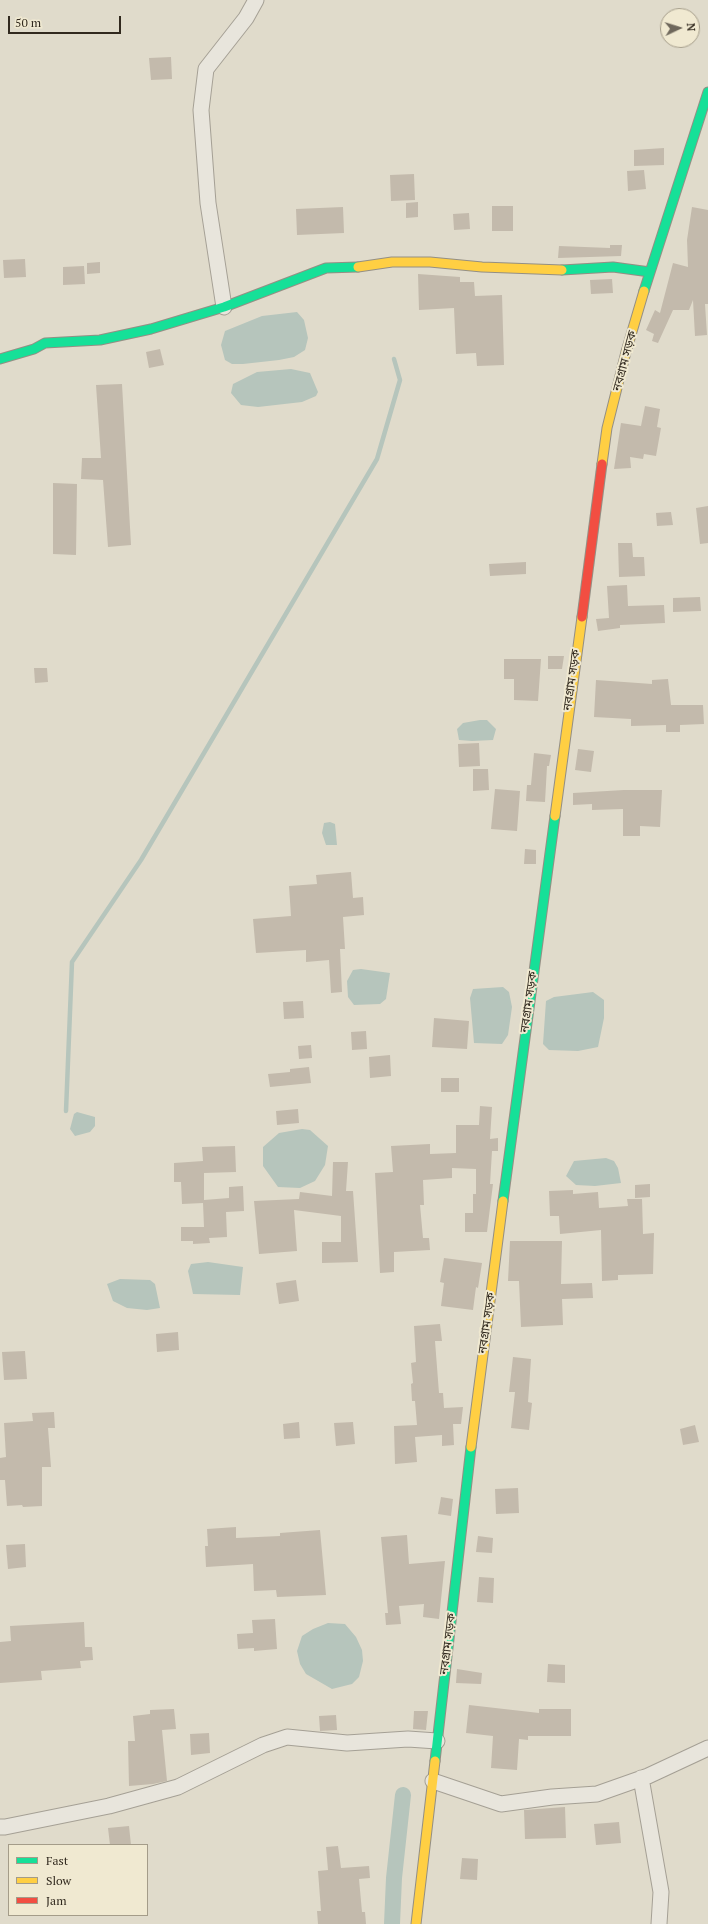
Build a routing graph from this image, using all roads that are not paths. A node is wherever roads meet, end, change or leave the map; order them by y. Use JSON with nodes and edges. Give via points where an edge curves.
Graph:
{"nodes":[{"id":1,"x":256,"y":0,"type":"edge"},
{"id":2,"x":708,"y":92,"type":"edge"},
{"id":3,"x":650,"y":272,"type":"junction"},
{"id":4,"x":224,"y":307,"type":"junction"},
{"id":5,"x":0,"y":359,"type":"edge"},
{"id":6,"x":437,"y":1741,"type":"junction"},
{"id":7,"x":708,"y":1748,"type":"edge"},
{"id":8,"x":641,"y":1778,"type":"junction"},
{"id":9,"x":433,"y":1781,"type":"junction"},
{"id":10,"x":0,"y":1826,"type":"edge"},
{"id":11,"x":416,"y":1924,"type":"edge"},
{"id":12,"x":660,"y":1924,"type":"edge"}],
"edges":[{"from":1,"to":4,"type":"street","via":[[246,18],[206,69],[201,110],[208,203]]},
{"from":2,"to":3,"type":"main road","name":"নবগ্রাম সড়ক"},
{"from":3,"to":4,"type":"main road","via":[[614,267],[554,270],[392,262],[361,267],[326,268]]},
{"from":3,"to":6,"type":"main road","name":"নবগ্রাম সড়ক","via":[[607,428],[476,1401]]},
{"from":4,"to":5,"type":"main road","via":[[151,329],[100,340],[45,343],[34,350]]},
{"from":6,"to":9,"type":"main road","name":"নবগ্রাম সড়ক"},
{"from":6,"to":10,"type":"street","via":[[408,1739],[347,1743],[287,1737],[264,1745],[178,1786],[109,1806]]},
{"from":7,"to":8,"type":"street"},
{"from":8,"to":9,"type":"street","via":[[597,1794],[501,1804]]},
{"from":8,"to":12,"type":"street","via":[[661,1892]]},
{"from":9,"to":11,"type":"main road","name":"নবগ্রাম সড়ক"}]}
